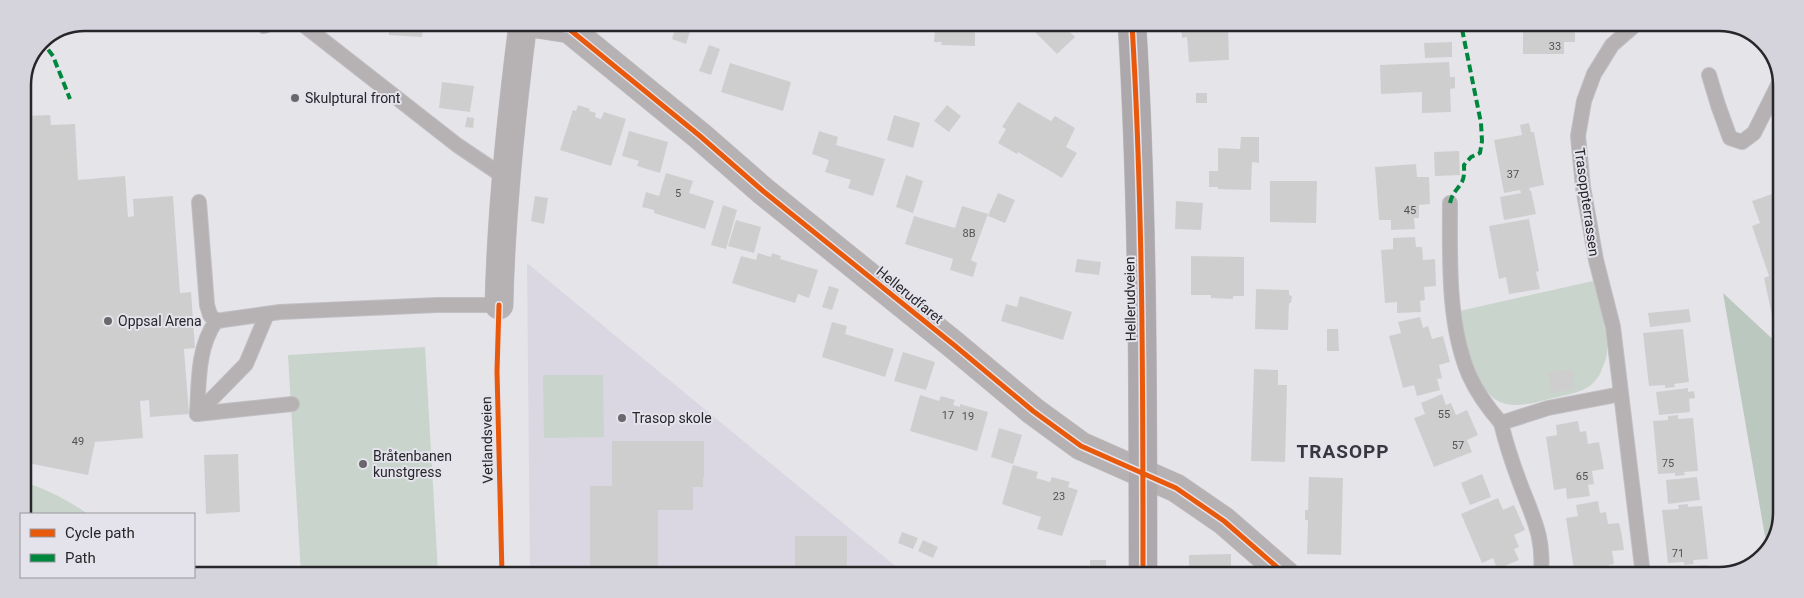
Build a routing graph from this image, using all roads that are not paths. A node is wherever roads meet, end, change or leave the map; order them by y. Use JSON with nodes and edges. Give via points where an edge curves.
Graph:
{"nodes":[{"id":1,"x":311,"y":31,"type":"edge"},
{"id":2,"x":522,"y":31,"type":"edge"},
{"id":3,"x":571,"y":31,"type":"edge"},
{"id":4,"x":1132,"y":31,"type":"edge"},
{"id":5,"x":1628,"y":31,"type":"edge"},
{"id":6,"x":1709,"y":75,"type":"dead end"},
{"id":7,"x":1773,"y":95,"type":"edge"},
{"id":8,"x":506,"y":178,"type":"junction"},
{"id":9,"x":199,"y":202,"type":"dead end"},
{"id":10,"x":1450,"y":203,"type":"dead end"},
{"id":11,"x":499,"y":305,"type":"joint"},
{"id":12,"x":267,"y":314,"type":"junction"},
{"id":13,"x":216,"y":321,"type":"junction"},
{"id":14,"x":1620,"y":394,"type":"junction"},
{"id":15,"x":292,"y":404,"type":"dead end"},
{"id":16,"x":197,"y":414,"type":"junction"},
{"id":17,"x":1501,"y":423,"type":"junction"},
{"id":18,"x":1143,"y":473,"type":"junction"},
{"id":19,"x":1144,"y":567,"type":"edge"},
{"id":20,"x":1277,"y":567,"type":"edge"},
{"id":21,"x":1541,"y":567,"type":"edge"},
{"id":22,"x":1642,"y":567,"type":"edge"}],
"edges":[{"from":1,"to":8,"type":"lane","via":[[458,145]]},
{"from":2,"to":8,"type":"street"},
{"from":3,"to":18,"type":"street","name":"Hellerudfaret","via":[[1033,412],[1081,446]]},
{"from":4,"to":18,"type":"main road","name":"Hellerudveien","via":[[1139,188]]},
{"from":5,"to":14,"type":"lane","name":"Trasoppterrassen","via":[[1612,45],[1594,74],[1584,101],[1578,136],[1596,260],[1613,327]]},
{"from":6,"to":7,"type":"lane","via":[[1730,138],[1742,142],[1754,133]]},
{"from":8,"to":11,"type":"street"},
{"from":9,"to":13,"type":"lane","via":[[207,305]]},
{"from":10,"to":17,"type":"lane","via":[[1452,305],[1459,340],[1468,374],[1484,403]]},
{"from":11,"to":12,"type":"lane"},
{"from":12,"to":13,"type":"lane"},
{"from":12,"to":16,"type":"lane","via":[[246,364]]},
{"from":13,"to":16,"type":"lane","via":[[204,346]]},
{"from":14,"to":17,"type":"lane","via":[[1548,408]]},
{"from":14,"to":22,"type":"lane","name":"Trasoppterrassen"},
{"from":15,"to":16,"type":"lane"},
{"from":17,"to":21,"type":"lane","via":[[1509,455],[1541,543]]},
{"from":18,"to":19,"type":"main road","name":"Hellerudveien"},
{"from":18,"to":20,"type":"street","name":"Hellerudfaret","via":[[1176,488],[1224,521]]}]}
